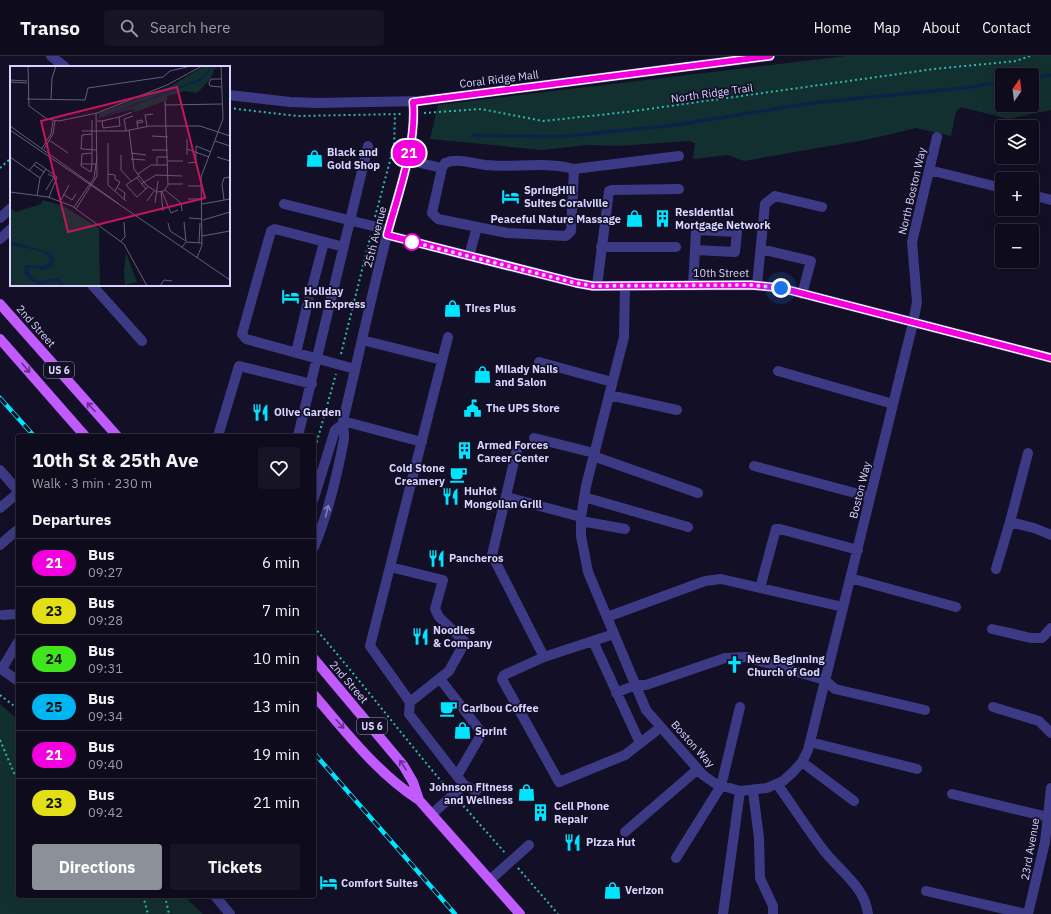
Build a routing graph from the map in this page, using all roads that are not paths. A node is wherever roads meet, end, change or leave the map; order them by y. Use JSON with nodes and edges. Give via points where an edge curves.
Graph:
{"nodes":[{"id":1,"x":51,"y":56,"type":"edge"},
{"id":2,"x":770,"y":56,"type":"edge"},
{"id":3,"x":64,"y":66,"type":"edge"},
{"id":4,"x":230,"y":95,"type":"edge"},
{"id":5,"x":413,"y":102,"type":"junction"},
{"id":6,"x":937,"y":137,"type":"dead end"},
{"id":7,"x":368,"y":146,"type":"dead end"},
{"id":8,"x":679,"y":156,"type":"dead end"},
{"id":9,"x":407,"y":160,"type":"junction"},
{"id":10,"x":442,"y":168,"type":"junction"},
{"id":11,"x":574,"y":169,"type":"junction"},
{"id":12,"x":929,"y":170,"type":"junction"},
{"id":13,"x":995,"y":186,"type":"edge"},
{"id":14,"x":679,"y":189,"type":"dead end"},
{"id":15,"x":1039,"y":197,"type":"edge"},
{"id":16,"x":1051,"y":200,"type":"edge"},
{"id":17,"x":284,"y":204,"type":"dead end"},
{"id":18,"x":822,"y":207,"type":"dead end"},
{"id":19,"x":10,"y":209,"type":"edge"},
{"id":20,"x":0,"y":218,"type":"edge"},
{"id":21,"x":350,"y":220,"type":"junction"},
{"id":22,"x":476,"y":227,"type":"junction"},
{"id":23,"x":10,"y":230,"type":"edge"},
{"id":24,"x":388,"y":232,"type":"junction"},
{"id":25,"x":0,"y":239,"type":"edge"},
{"id":26,"x":324,"y":242,"type":"junction"},
{"id":27,"x":344,"y":247,"type":"junction"},
{"id":28,"x":601,"y":247,"type":"junction"},
{"id":29,"x":676,"y":247,"type":"dead end"},
{"id":30,"x":761,"y":249,"type":"junction"},
{"id":31,"x":695,"y":250,"type":"dead end"},
{"id":32,"x":469,"y":256,"type":"junction"},
{"id":33,"x":693,"y":285,"type":"junction"},
{"id":34,"x":757,"y":285,"type":"junction"},
{"id":35,"x":93,"y":286,"type":"edge"},
{"id":36,"x":597,"y":286,"type":"junction"},
{"id":37,"x":625,"y":286,"type":"junction"},
{"id":38,"x":312,"y":288,"type":"tunnel mouth"},
{"id":39,"x":802,"y":294,"type":"junction"},
{"id":40,"x":0,"y":304,"type":"edge"},
{"id":41,"x":306,"y":306,"type":"tunnel mouth"},
{"id":42,"x":913,"y":323,"type":"junction"},
{"id":43,"x":448,"y":337,"type":"dead end"},
{"id":44,"x":0,"y":339,"type":"edge"},
{"id":45,"x":362,"y":340,"type":"junction"},
{"id":46,"x":142,"y":341,"type":"dead end"},
{"id":47,"x":296,"y":353,"type":"junction"},
{"id":48,"x":1051,"y":358,"type":"edge"},
{"id":49,"x":318,"y":359,"type":"junction"},
{"id":50,"x":442,"y":360,"type":"junction"},
{"id":51,"x":539,"y":362,"type":"dead end"},
{"id":52,"x":356,"y":369,"type":"junction"},
{"id":53,"x":778,"y":371,"type":"dead end"},
{"id":54,"x":612,"y":382,"type":"junction"},
{"id":55,"x":312,"y":384,"type":"junction"},
{"id":56,"x":609,"y":395,"type":"junction"},
{"id":57,"x":893,"y":404,"type":"junction"},
{"id":58,"x":676,"y":410,"type":"dead end"},
{"id":59,"x":343,"y":422,"type":"junction"},
{"id":60,"x":83,"y":434,"type":"edge"},
{"id":61,"x":115,"y":434,"type":"edge"},
{"id":62,"x":219,"y":434,"type":"edge"},
{"id":63,"x":299,"y":434,"type":"edge"},
{"id":64,"x":534,"y":438,"type":"dead end"},
{"id":65,"x":422,"y":442,"type":"junction"},
{"id":66,"x":517,"y":449,"type":"dead end"},
{"id":67,"x":594,"y":454,"type":"junction"},
{"id":68,"x":1028,"y":454,"type":"dead end"},
{"id":69,"x":754,"y":466,"type":"dead end"},
{"id":70,"x":318,"y":468,"type":"edge"},
{"id":71,"x":0,"y":470,"type":"edge"},
{"id":72,"x":316,"y":483,"type":"edge"},
{"id":73,"x":16,"y":490,"type":"edge"},
{"id":74,"x":698,"y":493,"type":"dead end"},
{"id":75,"x":16,"y":494,"type":"edge"},
{"id":76,"x":506,"y":497,"type":"junction"},
{"id":77,"x":584,"y":497,"type":"junction"},
{"id":78,"x":870,"y":497,"type":"junction"},
{"id":79,"x":0,"y":508,"type":"edge"},
{"id":80,"x":581,"y":519,"type":"junction"},
{"id":81,"x":1010,"y":522,"type":"junction"},
{"id":82,"x":688,"y":527,"type":"dead end"},
{"id":83,"x":625,"y":529,"type":"dead end"},
{"id":84,"x":16,"y":531,"type":"dead end"},
{"id":85,"x":1051,"y":535,"type":"edge"},
{"id":86,"x":316,"y":542,"type":"edge"},
{"id":87,"x":0,"y":545,"type":"edge"},
{"id":88,"x":858,"y":550,"type":"junction"},
{"id":89,"x":390,"y":567,"type":"junction"},
{"id":90,"x":996,"y":569,"type":"dead end"},
{"id":91,"x":850,"y":578,"type":"junction"},
{"id":92,"x":760,"y":588,"type":"junction"},
{"id":93,"x":843,"y":607,"type":"junction"},
{"id":94,"x":956,"y":607,"type":"dead end"},
{"id":95,"x":16,"y":614,"type":"edge"},
{"id":96,"x":3,"y":615,"type":"dead end"},
{"id":97,"x":607,"y":617,"type":"junction"},
{"id":98,"x":1051,"y":628,"type":"edge"},
{"id":99,"x":992,"y":629,"type":"dead end"},
{"id":100,"x":614,"y":634,"type":"junction"},
{"id":101,"x":593,"y":641,"type":"junction"},
{"id":102,"x":16,"y":645,"type":"edge"},
{"id":103,"x":544,"y":657,"type":"junction"},
{"id":104,"x":316,"y":661,"type":"edge"},
{"id":105,"x":1,"y":668,"type":"edge"},
{"id":106,"x":440,"y":679,"type":"junction"},
{"id":107,"x":16,"y":680,"type":"edge"},
{"id":108,"x":825,"y":680,"type":"junction"},
{"id":109,"x":635,"y":685,"type":"junction"},
{"id":110,"x":616,"y":693,"type":"junction"},
{"id":111,"x":316,"y":697,"type":"edge"},
{"id":112,"x":410,"y":702,"type":"junction"},
{"id":113,"x":740,"y":707,"type":"dead end"},
{"id":114,"x":993,"y":707,"type":"dead end"},
{"id":115,"x":925,"y":710,"type":"dead end"},
{"id":116,"x":661,"y":727,"type":"junction"},
{"id":117,"x":1051,"y":733,"type":"edge"},
{"id":118,"x":810,"y":742,"type":"junction"},
{"id":119,"x":640,"y":743,"type":"junction"},
{"id":120,"x":802,"y":762,"type":"junction"},
{"id":121,"x":698,"y":769,"type":"junction"},
{"id":122,"x":917,"y":769,"type":"dead end"},
{"id":123,"x":457,"y":776,"type":"junction"},
{"id":124,"x":776,"y":784,"type":"junction"},
{"id":125,"x":464,"y":785,"type":"junction"},
{"id":126,"x":721,"y":786,"type":"junction"},
{"id":127,"x":1051,"y":788,"type":"edge"},
{"id":128,"x":476,"y":791,"type":"dead end"},
{"id":129,"x":740,"y":791,"type":"junction"},
{"id":130,"x":753,"y":791,"type":"junction"},
{"id":131,"x":952,"y":794,"type":"dead end"},
{"id":132,"x":419,"y":800,"type":"junction"},
{"id":133,"x":854,"y":801,"type":"dead end"},
{"id":134,"x":432,"y":814,"type":"junction"},
{"id":135,"x":1048,"y":817,"type":"junction"},
{"id":136,"x":625,"y":832,"type":"dead end"},
{"id":137,"x":529,"y":845,"type":"dead end"},
{"id":138,"x":676,"y":858,"type":"dead end"},
{"id":139,"x":490,"y":880,"type":"junction"},
{"id":140,"x":926,"y":891,"type":"dead end"},
{"id":141,"x":216,"y":898,"type":"edge"},
{"id":142,"x":230,"y":914,"type":"edge"},
{"id":143,"x":520,"y":914,"type":"edge"},
{"id":144,"x":722,"y":914,"type":"edge"},
{"id":145,"x":773,"y":914,"type":"edge"},
{"id":146,"x":868,"y":914,"type":"edge"},
{"id":147,"x":1027,"y":914,"type":"edge"}],
"edges":[{"from":1,"to":3,"type":"street"},
{"from":2,"to":5,"type":"street","name":"Coral Ridge Mall"},
{"from":4,"to":5,"type":"street","name":"Coral Ridge Mall","via":[[310,103]]},
{"from":5,"to":9,"type":"street","name":"25th Avenue","via":[[414,114]]},
{"from":6,"to":12,"type":"street","name":"North Boston Way"},
{"from":7,"to":21,"type":"street"},
{"from":8,"to":11,"type":"street"},
{"from":9,"to":10,"type":"street"},
{"from":9,"to":24,"type":"street","name":"25th Avenue"},
{"from":10,"to":11,"type":"street","via":[[445,163],[459,161],[497,166]]},
{"from":10,"to":22,"type":"street","via":[[433,216]]},
{"from":11,"to":22,"type":"street","via":[[570,235],[507,234]]},
{"from":12,"to":13,"type":"street"},
{"from":12,"to":42,"type":"street","name":"North Boston Way","via":[[912,242],[917,302]]},
{"from":14,"to":28,"type":"street","via":[[609,192]]},
{"from":15,"to":16,"type":"street"},
{"from":17,"to":21,"type":"street","name":"10th Street"},
{"from":18,"to":30,"type":"street","via":[[775,196],[765,204]]},
{"from":19,"to":20,"type":"street"},
{"from":21,"to":24,"type":"street","name":"10th Street"},
{"from":21,"to":27,"type":"street"},
{"from":22,"to":32,"type":"street"},
{"from":23,"to":25,"type":"street"},
{"from":24,"to":32,"type":"street","name":"10th Street"},
{"from":24,"to":45,"type":"street","name":"25th Avenue"},
{"from":26,"to":27,"type":"street"},
{"from":26,"to":38,"type":"street"},
{"from":26,"to":47,"type":"street","via":[[275,229],[271,231],[242,334],[246,339]]},
{"from":27,"to":49,"type":"street"},
{"from":28,"to":29,"type":"street"},
{"from":28,"to":36,"type":"street"},
{"from":30,"to":34,"type":"street"},
{"from":30,"to":39,"type":"street","via":[[811,261]]},
{"from":31,"to":33,"type":"street"},
{"from":32,"to":36,"type":"street","name":"10th Street"},
{"from":33,"to":34,"type":"street","name":"10th Street"},
{"from":33,"to":37,"type":"street","name":"10th Street"},
{"from":34,"to":39,"type":"street","name":"10th Street"},
{"from":35,"to":46,"type":"street"},
{"from":36,"to":37,"type":"street","name":"10th Street"},
{"from":37,"to":54,"type":"street","name":"Boston Way","via":[[624,337]]},
{"from":39,"to":42,"type":"street","name":"10th Street"},
{"from":61,"to":40,"type":"main road","name":"2nd Street","number":"US 6","one_way":true},
{"from":41,"to":47,"type":"street"},
{"from":42,"to":48,"type":"street","name":"10th Street"},
{"from":42,"to":57,"type":"street","name":"Boston Way"},
{"from":43,"to":50,"type":"street"},
{"from":44,"to":60,"type":"main road","number":"US 6","one_way":true},
{"from":45,"to":50,"type":"street"},
{"from":45,"to":52,"type":"street","name":"25th Avenue"},
{"from":47,"to":49,"type":"street"},
{"from":49,"to":52,"type":"street"},
{"from":49,"to":55,"type":"street"},
{"from":50,"to":65,"type":"street"},
{"from":51,"to":54,"type":"street"},
{"from":52,"to":59,"type":"street","name":"25th Avenue"},
{"from":53,"to":57,"type":"street"},
{"from":54,"to":56,"type":"street","name":"Boston Way"},
{"from":55,"to":62,"type":"street","via":[[239,366]]},
{"from":55,"to":63,"type":"street"},
{"from":56,"to":58,"type":"street"},
{"from":56,"to":67,"type":"street","name":"Boston Way"},
{"from":57,"to":78,"type":"street","name":"Boston Way"},
{"from":59,"to":65,"type":"street"},
{"from":59,"to":70,"type":"street","name":"25th Avenue","via":[[335,430]]},
{"from":86,"to":59,"type":"street","name":"25th Avenue","one_way":true,"via":[[345,437]]},
{"from":64,"to":67,"type":"street"},
{"from":65,"to":89,"type":"street"},
{"from":66,"to":76,"type":"street"},
{"from":67,"to":74,"type":"street"},
{"from":67,"to":77,"type":"street","name":"Boston Way"},
{"from":68,"to":81,"type":"street"},
{"from":69,"to":78,"type":"street"},
{"from":70,"to":72,"type":"street","name":"25th Avenue"},
{"from":71,"to":73,"type":"street"},
{"from":75,"to":79,"type":"street"},
{"from":76,"to":80,"type":"street"},
{"from":76,"to":103,"type":"street","via":[[492,554]]},
{"from":77,"to":80,"type":"street","name":"Boston Way"},
{"from":77,"to":82,"type":"street"},
{"from":78,"to":88,"type":"street","name":"Boston Way"},
{"from":80,"to":83,"type":"street"},
{"from":80,"to":97,"type":"street","name":"Boston Way","via":[[581,536],[587,566]]},
{"from":81,"to":85,"type":"street"},
{"from":81,"to":90,"type":"street"},
{"from":84,"to":87,"type":"street"},
{"from":88,"to":91,"type":"street","name":"Boston Way"},
{"from":88,"to":92,"type":"street","via":[[776,529]]},
{"from":89,"to":106,"type":"street","via":[[443,580],[435,609],[439,617],[466,642],[449,671]]},
{"from":89,"to":112,"type":"street","via":[[370,646]]},
{"from":91,"to":93,"type":"street","name":"Boston Way"},
{"from":91,"to":94,"type":"street"},
{"from":92,"to":93,"type":"street"},
{"from":92,"to":97,"type":"street","via":[[721,579],[705,581]]},
{"from":93,"to":108,"type":"street","name":"Boston Way"},
{"from":95,"to":96,"type":"street"},
{"from":97,"to":100,"type":"street","name":"Boston Way"},
{"from":98,"to":99,"type":"street","via":[[1042,638]]},
{"from":100,"to":101,"type":"street"},
{"from":100,"to":109,"type":"street","name":"Boston Way"},
{"from":101,"to":103,"type":"street"},
{"from":101,"to":110,"type":"street"},
{"from":102,"to":105,"type":"street"},
{"from":103,"to":119,"type":"street","via":[[504,675],[502,679],[556,780],[562,782],[625,755]]},
{"from":132,"to":104,"type":"main road","name":"2nd Street","number":"US 6","one_way":true,"via":[[413,782],[403,765]]},
{"from":105,"to":107,"type":"street"},
{"from":106,"to":112,"type":"street"},
{"from":106,"to":123,"type":"street","via":[[482,733]]},
{"from":108,"to":109,"type":"street","via":[[735,656],[646,685]]},
{"from":108,"to":115,"type":"street","via":[[835,689]]},
{"from":108,"to":118,"type":"street","name":"Boston Way"},
{"from":109,"to":110,"type":"street"},
{"from":109,"to":116,"type":"street","name":"Boston Way","via":[[646,710]]},
{"from":110,"to":119,"type":"street"},
{"from":111,"to":132,"type":"main road","name":"2nd Street","number":"US 6","one_way":true,"via":[[386,775]]},
{"from":112,"to":123,"type":"street","via":[[409,714]]},
{"from":113,"to":126,"type":"street"},
{"from":114,"to":117,"type":"street","via":[[1039,721]]},
{"from":116,"to":119,"type":"street"},
{"from":116,"to":121,"type":"street","name":"Boston Way"},
{"from":118,"to":120,"type":"street","name":"Boston Way"},
{"from":118,"to":122,"type":"street"},
{"from":120,"to":124,"type":"street","name":"Boston Way"},
{"from":120,"to":133,"type":"street"},
{"from":121,"to":126,"type":"street","name":"Boston Way"},
{"from":121,"to":136,"type":"street"},
{"from":123,"to":125,"type":"street"},
{"from":124,"to":130,"type":"street","name":"Boston Way"},
{"from":124,"to":146,"type":"street","via":[[826,852],[856,885],[867,904]]},
{"from":125,"to":128,"type":"street"},
{"from":125,"to":134,"type":"street"},
{"from":126,"to":129,"type":"street","name":"Boston Way"},
{"from":126,"to":138,"type":"street"},
{"from":127,"to":135,"type":"street","name":"23rd Avenue"},
{"from":129,"to":130,"type":"street","name":"Boston Way"},
{"from":129,"to":144,"type":"street"},
{"from":130,"to":145,"type":"street","via":[[759,838],[760,878],[773,906]]},
{"from":131,"to":135,"type":"street"},
{"from":132,"to":134,"type":"main road","name":"2nd Street","number":"US 6"},
{"from":134,"to":139,"type":"main road","name":"2nd Street","number":"US 6"},
{"from":135,"to":147,"type":"street","name":"23rd Avenue","via":[[1042,858]]},
{"from":137,"to":139,"type":"street"},
{"from":139,"to":143,"type":"main road","name":"2nd Street","number":"US 6"},
{"from":140,"to":147,"type":"street"},
{"from":141,"to":142,"type":"street"}]}
